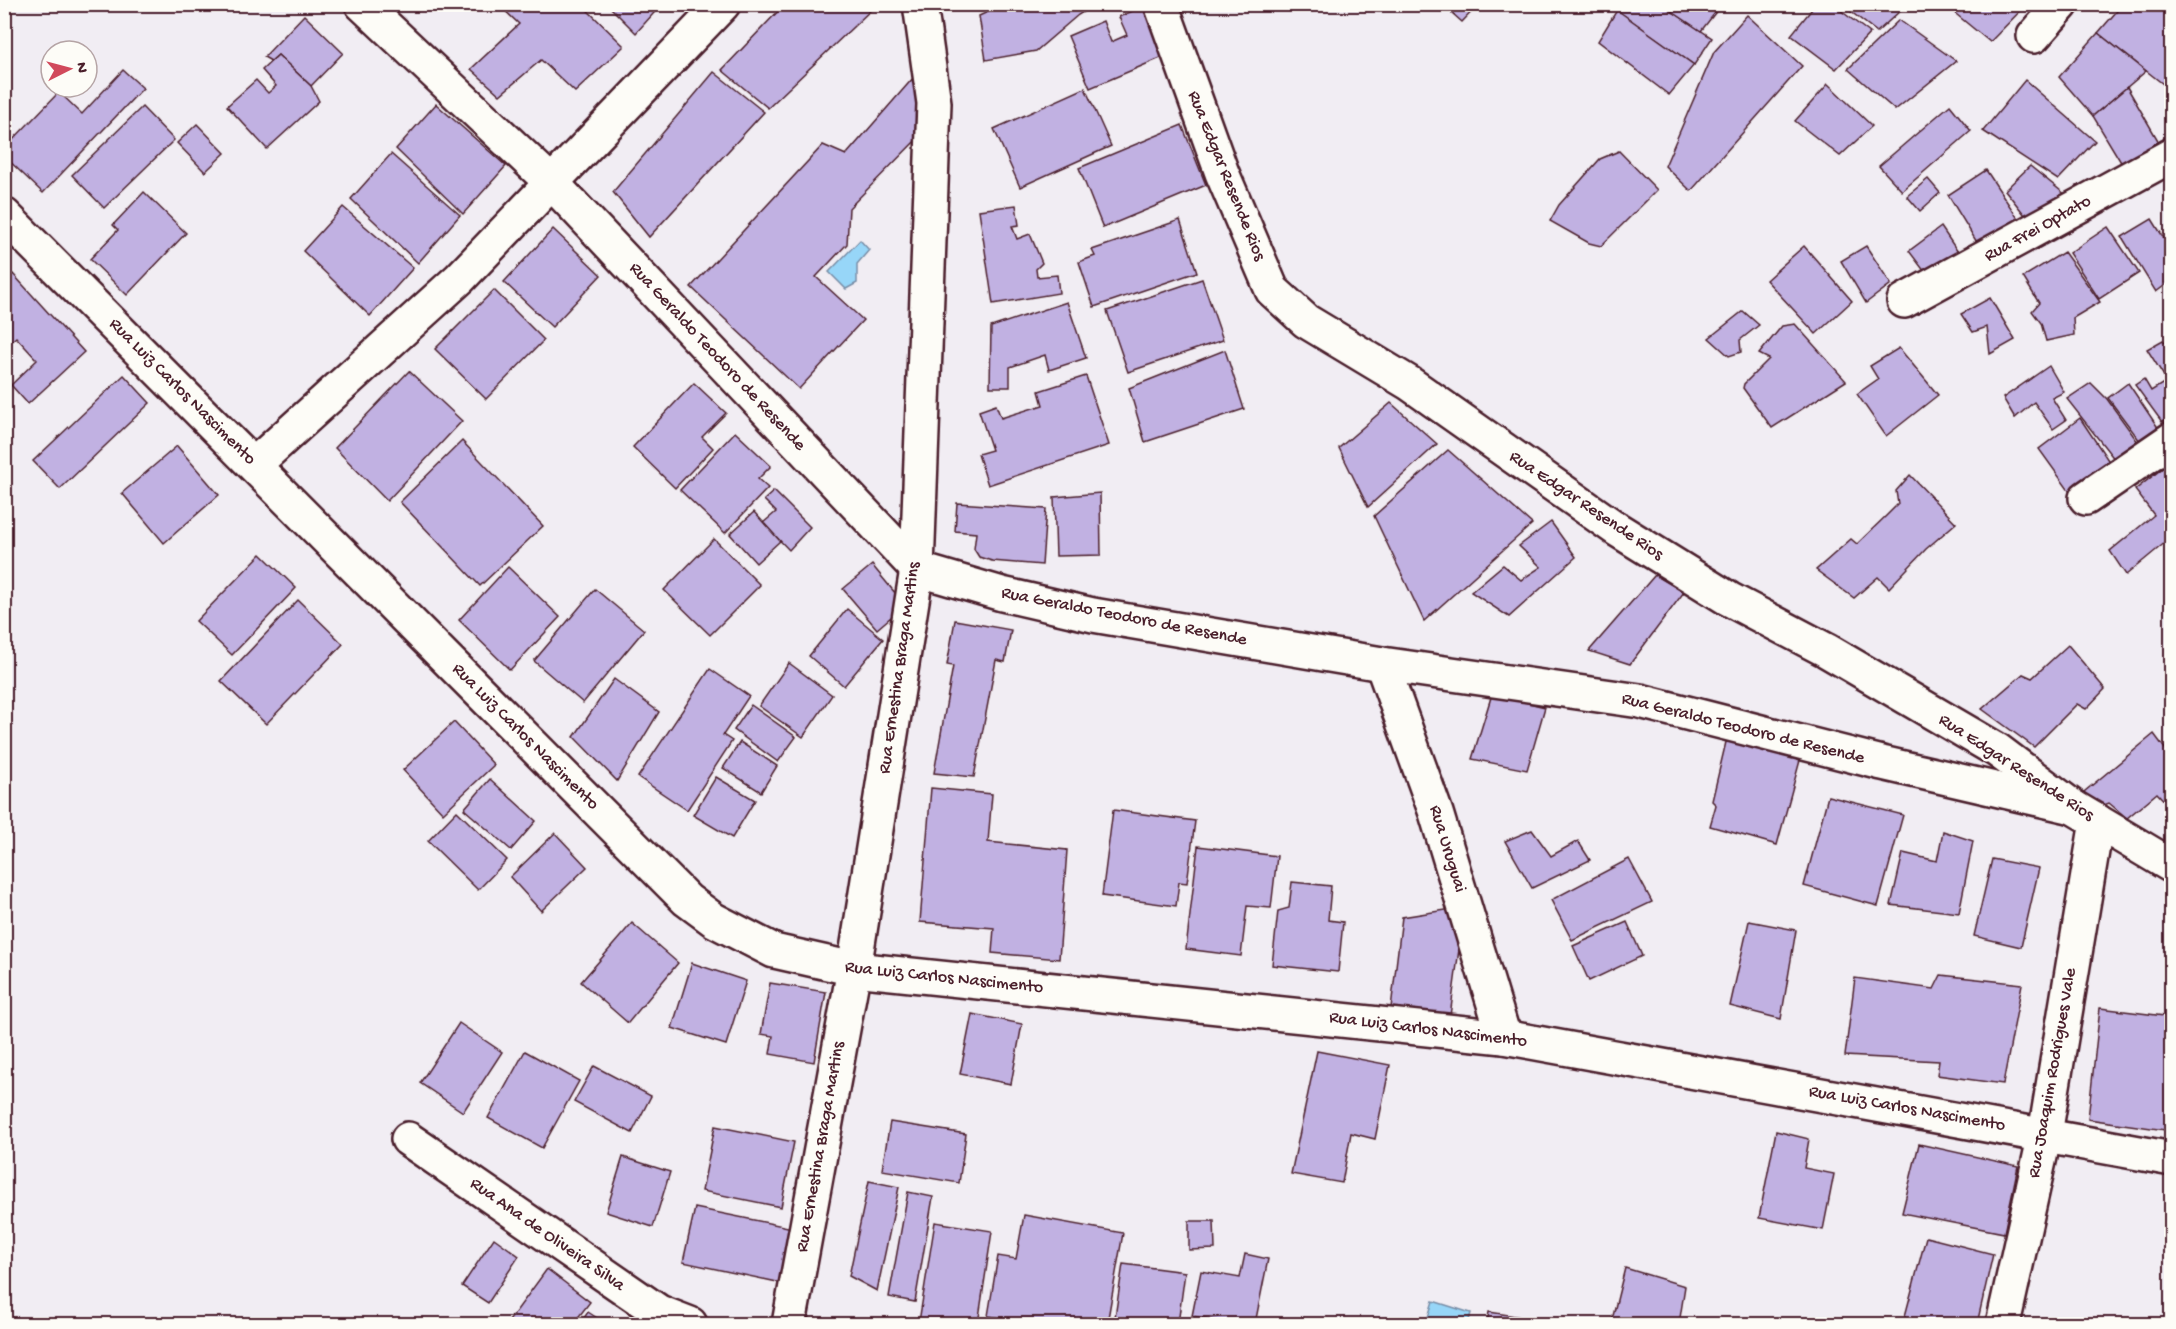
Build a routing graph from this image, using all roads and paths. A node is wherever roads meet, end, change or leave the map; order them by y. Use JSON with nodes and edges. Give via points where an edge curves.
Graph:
{"nodes":[{"id":1,"x":362,"y":4,"type":"edge"},
{"id":2,"x":723,"y":4,"type":"edge"},
{"id":3,"x":920,"y":4,"type":"edge"},
{"id":4,"x":1161,"y":4,"type":"edge"},
{"id":5,"x":2062,"y":4,"type":"edge"},
{"id":6,"x":2034,"y":36,"type":"dead end"},
{"id":7,"x":2172,"y":155,"type":"edge"},
{"id":8,"x":551,"y":182,"type":"junction"},
{"id":9,"x":4,"y":215,"type":"edge"},
{"id":10,"x":1904,"y":302,"type":"dead end"},
{"id":11,"x":2172,"y":439,"type":"edge"},
{"id":12,"x":255,"y":464,"type":"junction"},
{"id":13,"x":2086,"y":498,"type":"dead end"},
{"id":14,"x":917,"y":569,"type":"junction"},
{"id":15,"x":1382,"y":664,"type":"junction"},
{"id":16,"x":2085,"y":814,"type":"junction"},
{"id":17,"x":2172,"y":866,"type":"edge"},
{"id":18,"x":854,"y":969,"type":"junction"},
{"id":19,"x":1504,"y":1037,"type":"junction"},
{"id":20,"x":2044,"y":1134,"type":"junction"},
{"id":21,"x":408,"y":1139,"type":"dead end"},
{"id":22,"x":2172,"y":1159,"type":"edge"},
{"id":23,"x":690,"y":1324,"type":"edge"},
{"id":24,"x":789,"y":1324,"type":"edge"},
{"id":25,"x":2003,"y":1324,"type":"edge"}],
"edges":[{"from":1,"to":8,"type":"street","name":"Rua Geraldo Teodoro de Resende"},
{"from":2,"to":8,"type":"street"},
{"from":3,"to":14,"type":"street","name":"Rua Ernestina Braga Martins","via":[[934,103]]},
{"from":4,"to":16,"type":"street","name":"Rua Edgar Resende Rios","via":[[1222,173],[1272,290],[1306,321],[1409,383],[1618,530],[1729,599],[1826,650],[1997,750]]},
{"from":5,"to":6,"type":"street"},
{"from":7,"to":10,"type":"street","name":"Rua Frei Optato"},
{"from":8,"to":12,"type":"street","via":[[460,278]]},
{"from":8,"to":14,"type":"street","name":"Rua Geraldo Teodoro de Resende"},
{"from":9,"to":12,"type":"street","name":"Rua Luiz Carlos Nascimento"},
{"from":11,"to":13,"type":"street"},
{"from":12,"to":18,"type":"street","name":"Rua Luiz Carlos Nascimento","via":[[687,900],[714,920],[774,951]]},
{"from":14,"to":15,"type":"street","name":"Rua Geraldo Teodoro de Resende","via":[[1093,615]]},
{"from":14,"to":18,"type":"street","name":"Rua Ernestina Braga Martins"},
{"from":15,"to":16,"type":"street","name":"Rua Geraldo Teodoro de Resende","via":[[1640,701]]},
{"from":15,"to":19,"type":"street","name":"Rua Uruguai","via":[[1436,813]]},
{"from":16,"to":17,"type":"street","name":"Rua Edgar Resende Rios"},
{"from":16,"to":20,"type":"street","name":"Rua Joaquim Rodrigues Vale"},
{"from":18,"to":19,"type":"street","name":"Rua Luiz Carlos Nascimento"},
{"from":18,"to":24,"type":"street","name":"Rua Ernestina Braga Martins"},
{"from":19,"to":20,"type":"street","name":"Rua Luiz Carlos Nascimento"},
{"from":20,"to":22,"type":"street","name":"Rua Luiz Carlos Nascimento"},
{"from":20,"to":25,"type":"street","name":"Rua Joaquim Rodrigues Vale"},
{"from":21,"to":23,"type":"street","name":"Rua Ana de Oliveira Silva","via":[[659,1312]]}]}
